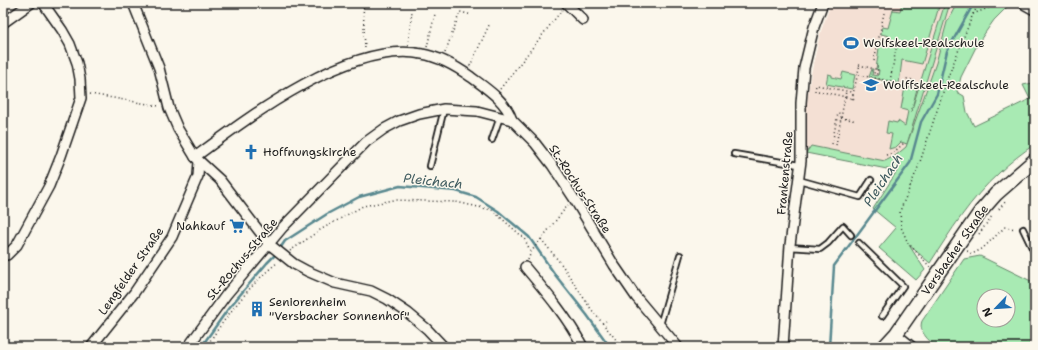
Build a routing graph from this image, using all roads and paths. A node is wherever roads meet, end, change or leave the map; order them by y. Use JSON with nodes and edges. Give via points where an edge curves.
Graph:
{"nodes":[{"id":1,"x":31,"y":3,"type":"edge"},
{"id":2,"x":43,"y":3,"type":"edge"},
{"id":3,"x":133,"y":3,"type":"edge"},
{"id":4,"x":363,"y":3,"type":"edge"},
{"id":5,"x":566,"y":3,"type":"edge"},
{"id":6,"x":823,"y":3,"type":"edge"},
{"id":7,"x":980,"y":3,"type":"edge"},
{"id":8,"x":1001,"y":3,"type":"edge"},
{"id":9,"x":1026,"y":3,"type":"edge"},
{"id":10,"x":1035,"y":8,"type":"edge"},
{"id":11,"x":412,"y":11,"type":"dead end"},
{"id":12,"x":884,"y":13,"type":"dead end"},
{"id":13,"x":434,"y":14,"type":"dead end"},
{"id":14,"x":973,"y":14,"type":"junction"},
{"id":15,"x":472,"y":15,"type":"dead end"},
{"id":16,"x":558,"y":15,"type":"dead end"},
{"id":17,"x":583,"y":20,"type":"dead end"},
{"id":18,"x":3,"y":23,"type":"edge"},
{"id":19,"x":490,"y":23,"type":"dead end"},
{"id":20,"x":898,"y":44,"type":"dead end"},
{"id":21,"x":427,"y":47,"type":"dead end"},
{"id":22,"x":407,"y":53,"type":"junction"},
{"id":23,"x":366,"y":58,"type":"junction"},
{"id":24,"x":443,"y":61,"type":"junction"},
{"id":25,"x":874,"y":61,"type":"dead end"},
{"id":26,"x":877,"y":67,"type":"dead end"},
{"id":27,"x":467,"y":74,"type":"junction"},
{"id":28,"x":859,"y":75,"type":"dead end"},
{"id":29,"x":890,"y":81,"type":"junction"},
{"id":30,"x":917,"y":88,"type":"dead end"},
{"id":31,"x":846,"y":91,"type":"junction"},
{"id":32,"x":80,"y":92,"type":"junction"},
{"id":33,"x":851,"y":92,"type":"dead end"},
{"id":34,"x":495,"y":95,"type":"junction"},
{"id":35,"x":852,"y":98,"type":"junction"},
{"id":36,"x":856,"y":99,"type":"dead end"},
{"id":37,"x":169,"y":108,"type":"junction"},
{"id":38,"x":444,"y":109,"type":"junction"},
{"id":39,"x":842,"y":114,"type":"junction"},
{"id":40,"x":500,"y":117,"type":"junction"},
{"id":41,"x":841,"y":118,"type":"junction"},
{"id":42,"x":512,"y":120,"type":"junction"},
{"id":43,"x":853,"y":122,"type":"dead end"},
{"id":44,"x":492,"y":140,"type":"dead end"},
{"id":45,"x":904,"y":143,"type":"dead end"},
{"id":46,"x":832,"y":144,"type":"dead end"},
{"id":47,"x":836,"y":145,"type":"dead end"},
{"id":48,"x":734,"y":154,"type":"dead end"},
{"id":49,"x":886,"y":155,"type":"dead end"},
{"id":50,"x":197,"y":158,"type":"junction"},
{"id":51,"x":1035,"y":160,"type":"edge"},
{"id":52,"x":799,"y":165,"type":"junction"},
{"id":53,"x":430,"y":166,"type":"dead end"},
{"id":54,"x":799,"y":180,"type":"junction"},
{"id":55,"x":871,"y":180,"type":"dead end"},
{"id":56,"x":1010,"y":196,"type":"dead end"},
{"id":57,"x":573,"y":197,"type":"junction"},
{"id":58,"x":996,"y":211,"type":"dead end"},
{"id":59,"x":992,"y":216,"type":"dead end"},
{"id":60,"x":1023,"y":229,"type":"joint"},
{"id":61,"x":851,"y":235,"type":"dead end"},
{"id":62,"x":542,"y":239,"type":"junction"},
{"id":63,"x":975,"y":240,"type":"dead end"},
{"id":64,"x":859,"y":243,"type":"dead end"},
{"id":65,"x":269,"y":244,"type":"junction"},
{"id":66,"x":790,"y":247,"type":"junction"},
{"id":67,"x":967,"y":251,"type":"dead end"},
{"id":68,"x":283,"y":254,"type":"junction"},
{"id":69,"x":1035,"y":254,"type":"edge"},
{"id":70,"x":680,"y":255,"type":"dead end"},
{"id":71,"x":3,"y":256,"type":"edge"},
{"id":72,"x":525,"y":267,"type":"dead end"},
{"id":73,"x":931,"y":268,"type":"dead end"},
{"id":74,"x":882,"y":316,"type":"dead end"},
{"id":75,"x":606,"y":321,"type":"dead end"},
{"id":76,"x":602,"y":323,"type":"junction"},
{"id":77,"x":660,"y":327,"type":"junction"},
{"id":78,"x":896,"y":334,"type":"junction"},
{"id":79,"x":91,"y":347,"type":"edge"},
{"id":80,"x":188,"y":347,"type":"edge"},
{"id":81,"x":206,"y":347,"type":"edge"},
{"id":82,"x":444,"y":347,"type":"edge"},
{"id":83,"x":583,"y":347,"type":"edge"},
{"id":84,"x":622,"y":347,"type":"edge"},
{"id":85,"x":678,"y":347,"type":"edge"},
{"id":86,"x":783,"y":347,"type":"edge"},
{"id":87,"x":884,"y":347,"type":"edge"},
{"id":88,"x":912,"y":347,"type":"edge"}],
"edges":[{"from":1,"to":18,"type":"street"},
{"from":2,"to":32,"type":"street","via":[[70,44],[77,63]]},
{"from":3,"to":37,"type":"street","via":[[159,68]]},
{"from":4,"to":23,"type":"path"},
{"from":5,"to":17,"type":"street"},
{"from":6,"to":52,"type":"street","name":"Frankenstraße","via":[[804,68]]},
{"from":7,"to":14,"type":"path"},
{"from":8,"to":14,"type":"path"},
{"from":9,"to":10,"type":"main road"},
{"from":11,"to":22,"type":"path"},
{"from":12,"to":25,"type":"path"},
{"from":13,"to":21,"type":"path"},
{"from":14,"to":73,"type":"path","via":[[900,211],[901,227],[908,243]]},
{"from":15,"to":24,"type":"path","via":[[460,12]]},
{"from":16,"to":34,"type":"path"},
{"from":19,"to":27,"type":"path"},
{"from":20,"to":29,"type":"path"},
{"from":22,"to":23,"type":"street"},
{"from":22,"to":24,"type":"street","via":[[422,54]]},
{"from":23,"to":50,"type":"street","via":[[346,64],[273,102]]},
{"from":24,"to":27,"type":"street"},
{"from":26,"to":35,"type":"path","via":[[877,74],[874,74],[875,69],[859,64]]},
{"from":27,"to":34,"type":"street"},
{"from":28,"to":29,"type":"path"},
{"from":29,"to":30,"type":"path","via":[[905,86],[907,79],[914,80],[913,88]]},
{"from":31,"to":33,"type":"path"},
{"from":31,"to":35,"type":"path","bridge":true,"via":[[816,85],[816,91]]},
{"from":31,"to":39,"type":"path"},
{"from":32,"to":37,"type":"path"},
{"from":32,"to":71,"type":"street","via":[[81,98],[72,125],[48,186],[17,245]]},
{"from":34,"to":42,"type":"street","via":[[509,111]]},
{"from":35,"to":36,"type":"path","bridge":true},
{"from":37,"to":50,"type":"street","via":[[178,129]]},
{"from":38,"to":40,"type":"street","name":"St.-Rochus-Straße","via":[[477,111]]},
{"from":38,"to":53,"type":"lane"},
{"from":38,"to":65,"type":"street","name":"St.-Rochus-Straße","via":[[399,121],[366,142]]},
{"from":39,"to":41,"type":"path"},
{"from":39,"to":46,"type":"path","via":[[838,113]]},
{"from":40,"to":42,"type":"street","name":"St.-Rochus-Straße"},
{"from":40,"to":44,"type":"lane"},
{"from":41,"to":43,"type":"path"},
{"from":41,"to":47,"type":"path"},
{"from":42,"to":57,"type":"street","name":"St.-Rochus-Straße","via":[[535,143]]},
{"from":45,"to":49,"type":"path","via":[[893,153]]},
{"from":48,"to":52,"type":"lane"},
{"from":50,"to":65,"type":"street","via":[[220,180]]},
{"from":50,"to":79,"type":"street","name":"Lengfelder Straße","via":[[198,176],[172,237],[134,292]]},
{"from":51,"to":78,"type":"main road","name":"Versbacher Straße","via":[[996,194],[981,211]]},
{"from":52,"to":54,"type":"street","name":"Frankenstraße"},
{"from":54,"to":55,"type":"lane","via":[[860,197]]},
{"from":54,"to":66,"type":"street","name":"Frankenstraße"},
{"from":56,"to":58,"type":"path"},
{"from":57,"to":62,"type":"path"},
{"from":57,"to":77,"type":"street","name":"St.-Rochus-Straße","via":[[614,265]]},
{"from":59,"to":63,"type":"path"},
{"from":60,"to":67,"type":"path","via":[[1005,228],[982,249],[972,254]]},
{"from":60,"to":69,"type":"lane"},
{"from":61,"to":66,"type":"lane","via":[[843,226],[825,247],[820,249]]},
{"from":62,"to":68,"type":"path","via":[[531,252],[524,238],[492,210],[456,202],[394,200],[363,206]]},
{"from":62,"to":76,"type":"path"},
{"from":64,"to":74,"type":"lane","via":[[903,286]]},
{"from":65,"to":68,"type":"street"},
{"from":65,"to":80,"type":"street","name":"St.-Rochus-Straße","via":[[226,295]]},
{"from":66,"to":86,"type":"street","name":"Frankenstraße"},
{"from":68,"to":81,"type":"path","via":[[240,302]]},
{"from":68,"to":82,"type":"street","via":[[294,264],[320,277],[371,291],[388,299],[427,329]]},
{"from":70,"to":77,"type":"lane"},
{"from":72,"to":83,"type":"street","via":[[548,294]]},
{"from":75,"to":76,"type":"path"},
{"from":76,"to":84,"type":"path"},
{"from":77,"to":85,"type":"street","name":"St.-Rochus-Straße"},
{"from":78,"to":87,"type":"main road","name":"Versbacher Straße"},
{"from":78,"to":88,"type":"street"}]}
